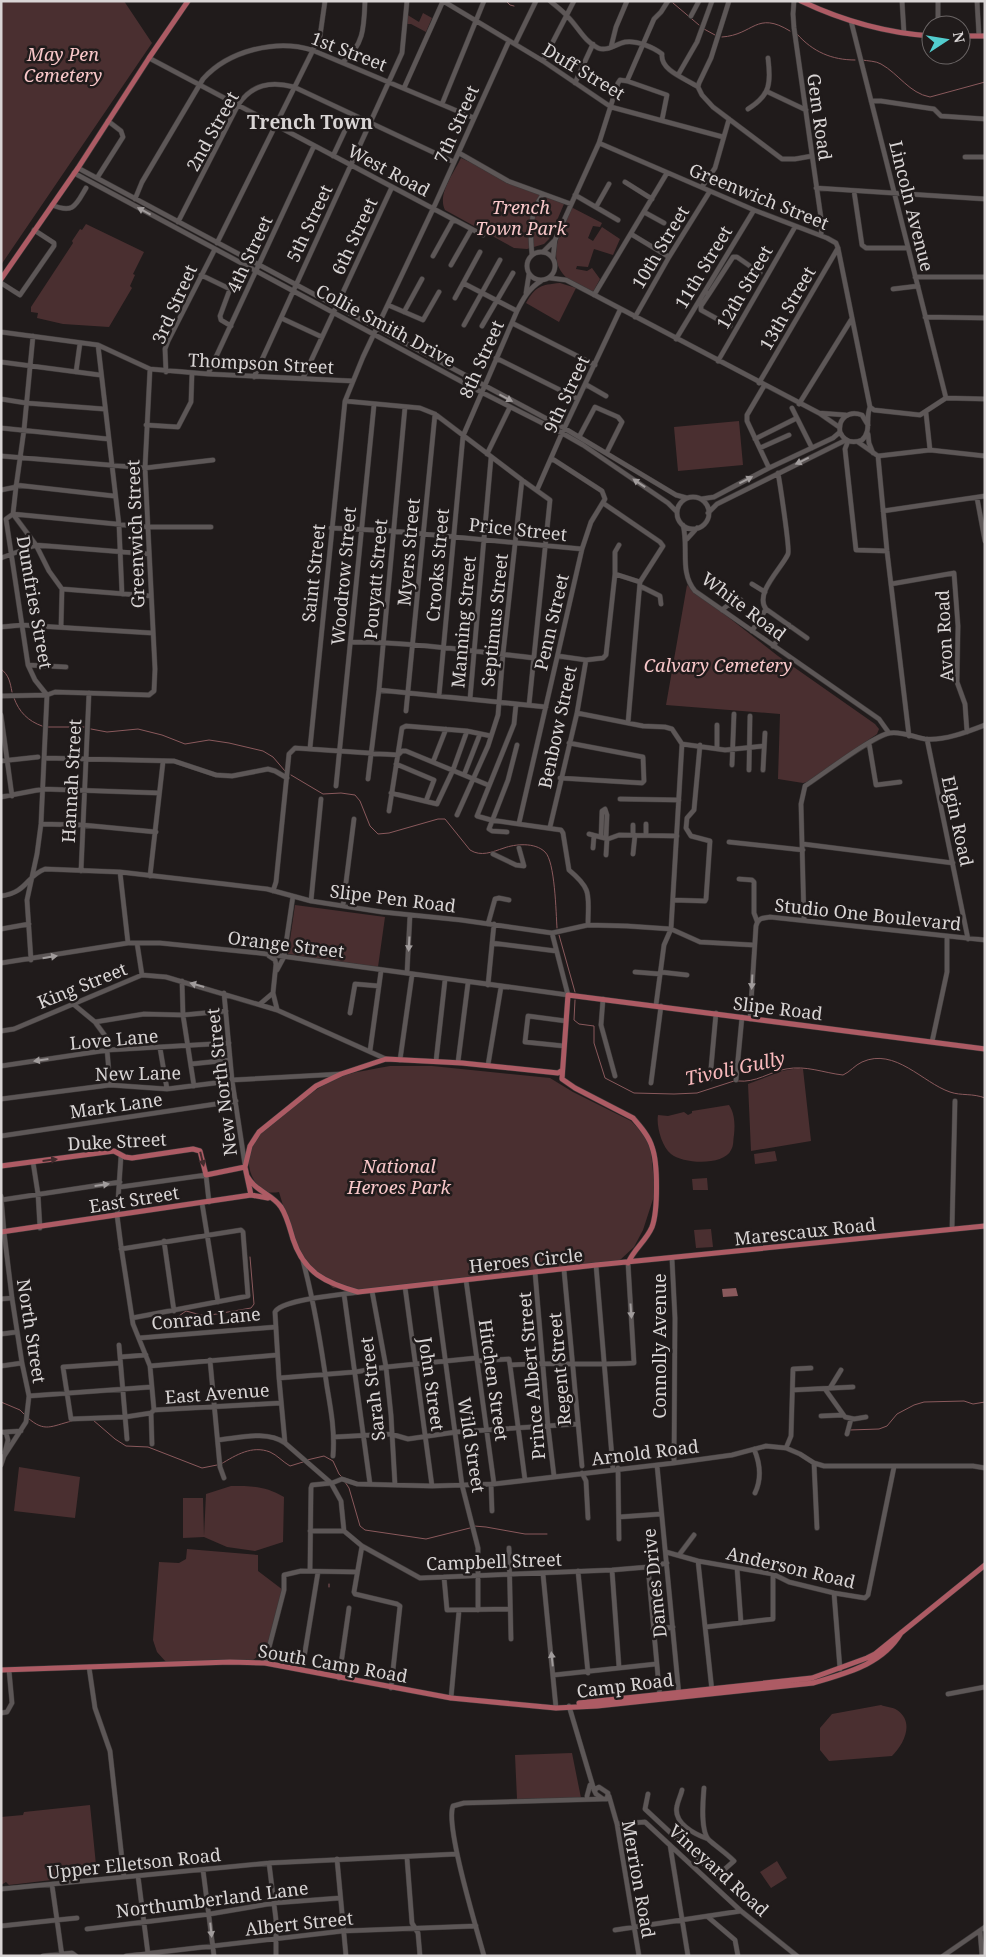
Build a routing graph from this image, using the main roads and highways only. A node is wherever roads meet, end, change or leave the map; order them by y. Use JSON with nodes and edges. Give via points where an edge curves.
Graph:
{"nodes":[{"id":1,"x":188,"y":1,"type":"edge"},
{"id":2,"x":802,"y":2,"type":"edge"},
{"id":3,"x":921,"y":35,"type":"edge"},
{"id":4,"x":1,"y":278,"type":"edge"},
{"id":5,"x":985,"y":1049,"type":"edge"},
{"id":6,"x":562,"y":1071,"type":"junction"},
{"id":7,"x":1,"y":1166,"type":"edge"},
{"id":8,"x":245,"y":1167,"type":"junction"},
{"id":9,"x":247,"y":1176,"type":"junction"},
{"id":10,"x":251,"y":1195,"type":"junction"},
{"id":11,"x":270,"y":1198,"type":"junction"},
{"id":12,"x":985,"y":1226,"type":"edge"},
{"id":13,"x":2,"y":1232,"type":"edge"},
{"id":14,"x":628,"y":1263,"type":"junction"},
{"id":15,"x":985,"y":1565,"type":"edge"},
{"id":16,"x":901,"y":1633,"type":"junction"},
{"id":17,"x":1,"y":1670,"type":"edge"},
{"id":18,"x":754,"y":1686,"type":"junction"},
{"id":19,"x":569,"y":1706,"type":"joint"}],
"edges":[{"from":1,"to":4,"type":"main road"},
{"from":2,"to":3,"type":"main road","via":[[851,21]]},
{"from":5,"to":6,"type":"main road","name":"Slipe Road","via":[[568,995]]},
{"from":6,"to":8,"type":"main road","via":[[386,1058],[341,1074],[301,1096],[259,1132],[250,1146]]},
{"from":6,"to":14,"type":"main road","via":[[562,1079],[575,1088],[633,1118],[653,1148],[656,1215],[646,1238]]},
{"from":7,"to":8,"type":"main road","name":"Duke Street","one_way":true,"via":[[114,1151],[132,1158],[197,1149],[206,1175]]},
{"from":8,"to":9,"type":"main road"},
{"from":9,"to":10,"type":"main road"},
{"from":9,"to":11,"type":"main road","name":"Heroes Circle"},
{"from":10,"to":11,"type":"main road","name":"East Street"},
{"from":10,"to":13,"type":"main road","name":"East Street"},
{"from":11,"to":14,"type":"main road","name":"Heroes Circle","via":[[281,1207],[296,1250],[313,1273],[335,1286],[358,1292]]},
{"from":12,"to":14,"type":"main road","name":"Marescaux Road"},
{"from":15,"to":16,"type":"main road","name":"Camp Road"},
{"from":16,"to":18,"type":"main road","name":"Camp Road","via":[[867,1658],[840,1669],[812,1678]]},
{"from":16,"to":18,"type":"main road","name":"Camp Road","via":[[888,1649],[864,1666],[813,1683]]},
{"from":17,"to":19,"type":"main road","name":"South Camp Road","via":[[265,1663],[451,1698],[556,1708]]},
{"from":18,"to":19,"type":"main road","name":"Camp Road"}]}
